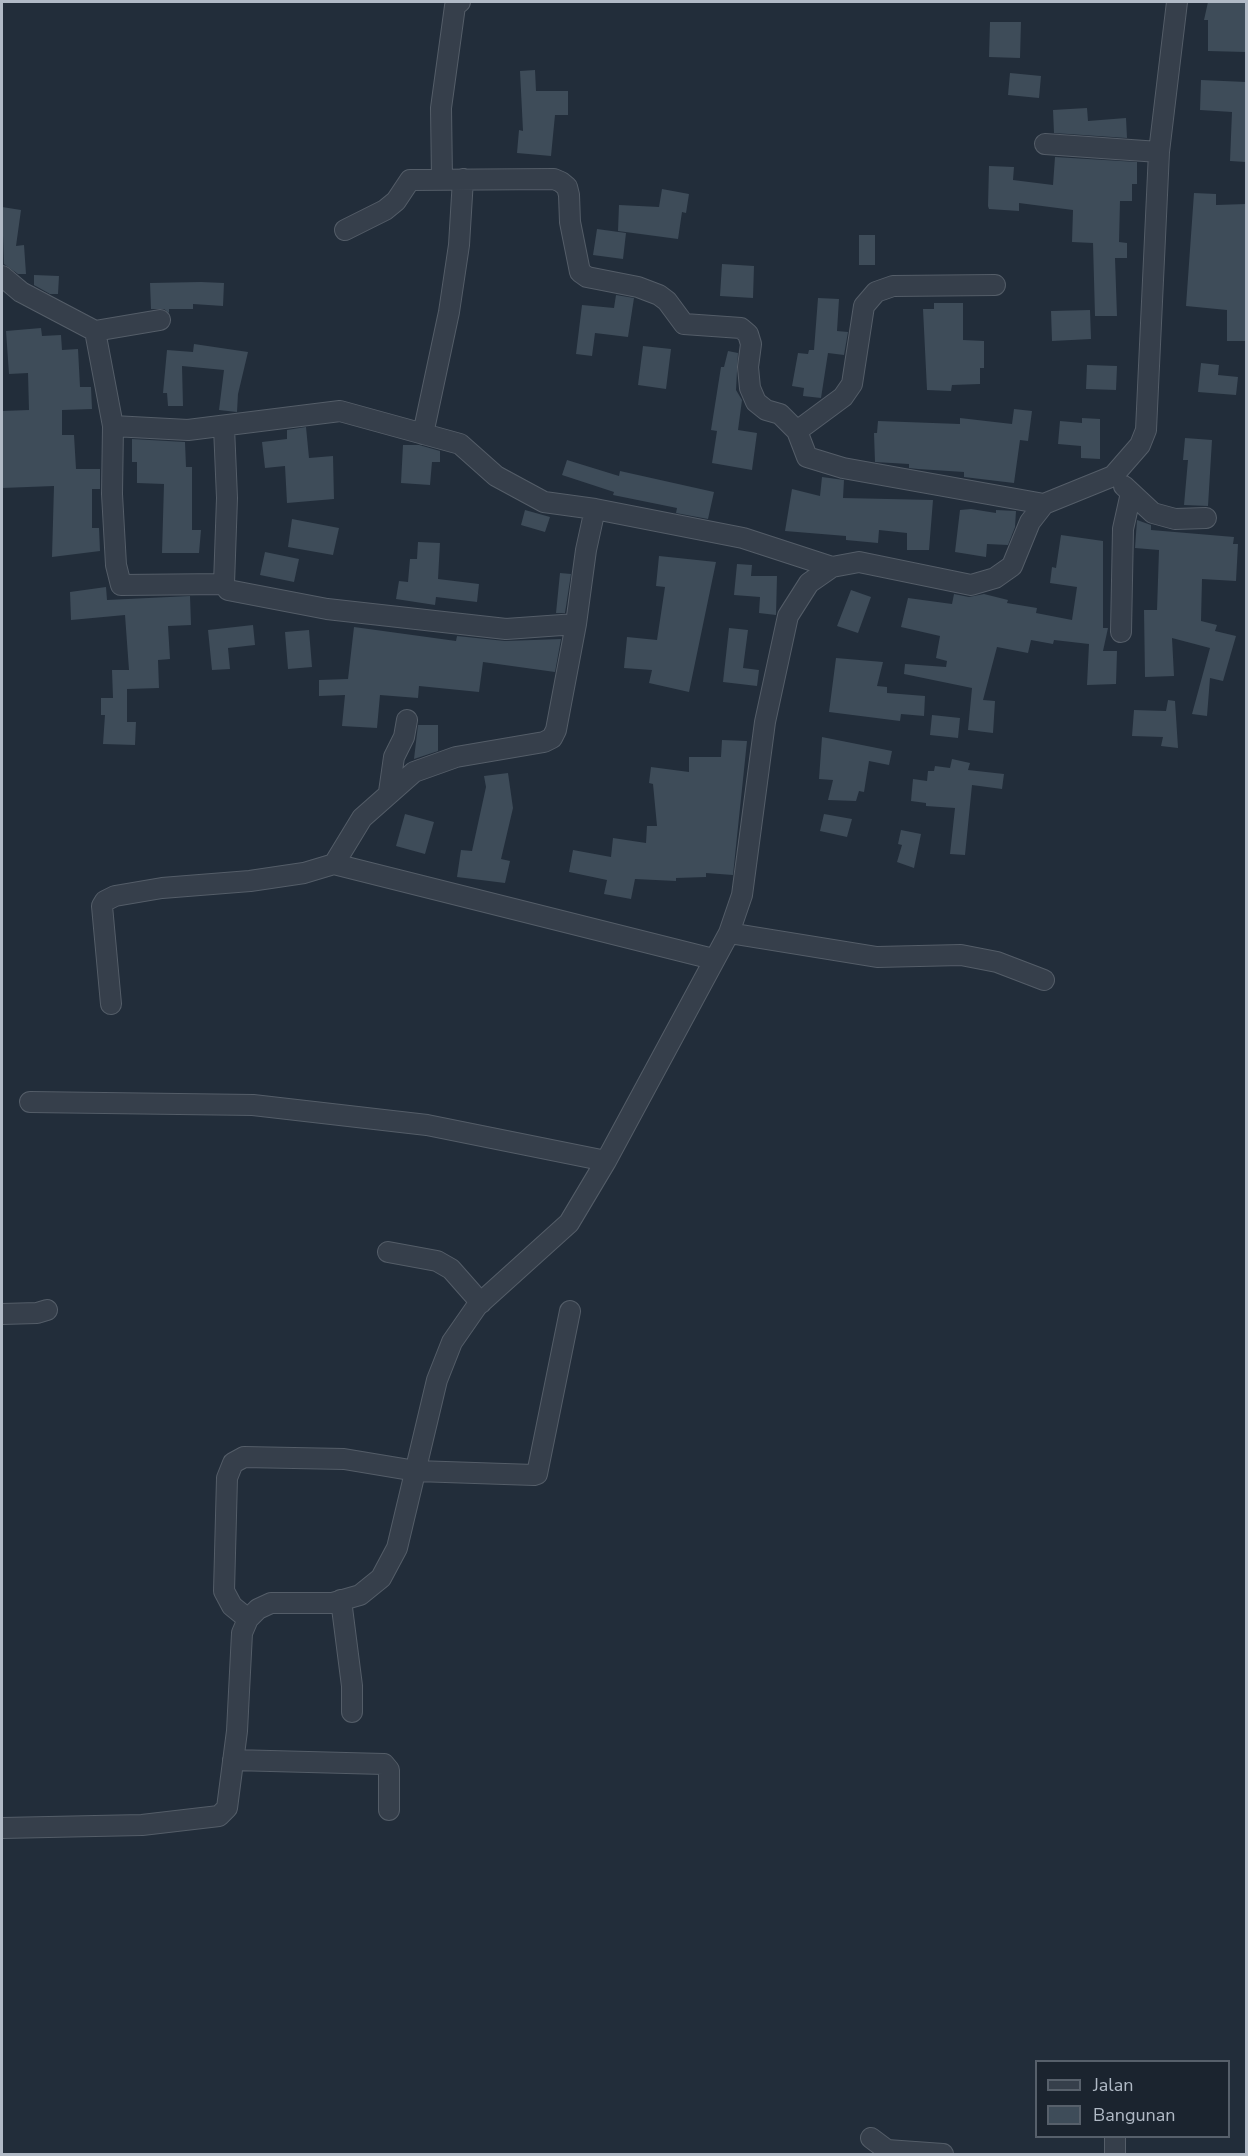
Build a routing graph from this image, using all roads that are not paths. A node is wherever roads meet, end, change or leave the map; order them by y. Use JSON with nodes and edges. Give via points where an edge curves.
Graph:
{"nodes":[{"id":1,"x":460,"y":2,"type":"edge"},
{"id":2,"x":1178,"y":2,"type":"edge"},
{"id":3,"x":1045,"y":144,"type":"dead end"},
{"id":4,"x":1159,"y":152,"type":"junction"},
{"id":5,"x":442,"y":179,"type":"junction"},
{"id":6,"x":463,"y":179,"type":"junction"},
{"id":7,"x":345,"y":230,"type":"dead end"},
{"id":8,"x":2,"y":276,"type":"edge"},
{"id":9,"x":995,"y":285,"type":"dead end"},
{"id":10,"x":160,"y":320,"type":"dead end"},
{"id":11,"x":95,"y":331,"type":"junction"},
{"id":12,"x":112,"y":426,"type":"junction"},
{"id":13,"x":224,"y":427,"type":"junction"},
{"id":14,"x":797,"y":431,"type":"junction"},
{"id":15,"x":423,"y":434,"type":"junction"},
{"id":16,"x":1113,"y":476,"type":"junction"},
{"id":17,"x":1131,"y":493,"type":"junction"},
{"id":18,"x":1044,"y":504,"type":"junction"},
{"id":19,"x":595,"y":509,"type":"junction"},
{"id":20,"x":1206,"y":518,"type":"dead end"},
{"id":21,"x":832,"y":567,"type":"junction"},
{"id":22,"x":224,"y":584,"type":"junction"},
{"id":23,"x":576,"y":624,"type":"junction"},
{"id":24,"x":1121,"y":633,"type":"dead end"},
{"id":25,"x":407,"y":720,"type":"dead end"},
{"id":26,"x":389,"y":792,"type":"junction"},
{"id":27,"x":333,"y":864,"type":"junction"},
{"id":28,"x":729,"y":933,"type":"junction"},
{"id":29,"x":713,"y":959,"type":"junction"},
{"id":30,"x":1044,"y":980,"type":"dead end"},
{"id":31,"x":111,"y":1004,"type":"dead end"},
{"id":32,"x":30,"y":1102,"type":"dead end"},
{"id":33,"x":606,"y":1161,"type":"junction"},
{"id":34,"x":388,"y":1252,"type":"dead end"},
{"id":35,"x":481,"y":1303,"type":"junction"},
{"id":36,"x":47,"y":1310,"type":"dead end"},
{"id":37,"x":570,"y":1311,"type":"dead end"},
{"id":38,"x":2,"y":1314,"type":"edge"},
{"id":39,"x":416,"y":1471,"type":"junction"},
{"id":40,"x":341,"y":1600,"type":"junction"},
{"id":41,"x":248,"y":1619,"type":"junction"},
{"id":42,"x":352,"y":1712,"type":"dead end"},
{"id":43,"x":233,"y":1760,"type":"junction"},
{"id":44,"x":389,"y":1810,"type":"dead end"},
{"id":45,"x":2,"y":1828,"type":"edge"},
{"id":46,"x":871,"y":2138,"type":"dead end"},
{"id":47,"x":1115,"y":2138,"type":"edge"},
{"id":48,"x":908,"y":2154,"type":"edge"},
{"id":49,"x":943,"y":2154,"type":"edge"},
{"id":50,"x":1115,"y":2154,"type":"edge"}],
"edges":[{"from":1,"to":5,"type":"street","via":[[455,6],[441,108]]},
{"from":2,"to":4,"type":"street"},
{"from":3,"to":4,"type":"street"},
{"from":4,"to":16,"type":"street","via":[[1146,430],[1140,445]]},
{"from":5,"to":6,"type":"street"},
{"from":5,"to":7,"type":"street","via":[[411,180],[385,210]]},
{"from":6,"to":14,"type":"street","via":[[561,182],[569,195],[580,272],[659,295],[684,324],[741,328],[751,344],[748,367],[756,402],[780,414]]},
{"from":6,"to":15,"type":"street","via":[[449,312]]},
{"from":8,"to":11,"type":"street","via":[[21,292]]},
{"from":9,"to":14,"type":"street","via":[[893,286],[876,292],[864,306],[852,384],[843,397]]},
{"from":10,"to":11,"type":"street"},
{"from":11,"to":12,"type":"street"},
{"from":12,"to":13,"type":"street","via":[[188,430]]},
{"from":12,"to":22,"type":"street","via":[[116,566],[121,585]]},
{"from":13,"to":15,"type":"street","via":[[340,411]]},
{"from":13,"to":22,"type":"street"},
{"from":14,"to":18,"type":"street","via":[[807,457],[825,464]]},
{"from":15,"to":19,"type":"street","via":[[459,444],[496,477],[544,502]]},
{"from":16,"to":17,"type":"street"},
{"from":16,"to":18,"type":"street"},
{"from":17,"to":20,"type":"street","via":[[1153,513],[1174,519]]},
{"from":17,"to":24,"type":"street","via":[[1124,529]]},
{"from":18,"to":21,"type":"street","via":[[1030,522],[1012,566],[995,578],[971,585],[859,562]]},
{"from":19,"to":21,"type":"street","via":[[743,538]]},
{"from":19,"to":23,"type":"street"},
{"from":21,"to":28,"type":"street","via":[[809,583],[788,616],[765,722],[742,895]]},
{"from":22,"to":23,"type":"street","via":[[228,590],[327,609],[506,629]]},
{"from":23,"to":26,"type":"street","via":[[552,738],[456,757],[414,772]]},
{"from":25,"to":26,"type":"street","via":[[405,737],[394,757]]},
{"from":26,"to":27,"type":"street","via":[[362,818]]},
{"from":27,"to":29,"type":"street"},
{"from":27,"to":31,"type":"street","via":[[304,873],[162,888],[105,901],[102,906]]},
{"from":28,"to":29,"type":"street"},
{"from":28,"to":30,"type":"street","via":[[877,957],[961,955],[997,962]]},
{"from":29,"to":33,"type":"street"},
{"from":32,"to":33,"type":"street","via":[[253,1106],[427,1125]]},
{"from":33,"to":35,"type":"street","via":[[569,1223]]},
{"from":34,"to":35,"type":"street","via":[[437,1261],[451,1269]]},
{"from":35,"to":39,"type":"street","via":[[452,1342],[437,1380]]},
{"from":36,"to":38,"type":"street"},
{"from":37,"to":39,"type":"street","via":[[537,1474]]},
{"from":39,"to":40,"type":"street","via":[[397,1548],[381,1578],[360,1594]]},
{"from":39,"to":41,"type":"street","via":[[344,1459],[244,1457],[233,1463],[227,1478],[225,1591],[232,1606]]},
{"from":40,"to":41,"type":"street","via":[[271,1603]]},
{"from":40,"to":42,"type":"street"},
{"from":41,"to":43,"type":"street","via":[[242,1633]]},
{"from":43,"to":44,"type":"street","via":[[384,1764],[389,1770]]},
{"from":43,"to":45,"type":"street","via":[[227,1808],[209,1819],[142,1825]]},
{"from":46,"to":48,"type":"street","via":[[887,2150]]},
{"from":47,"to":50,"type":"street"},
{"from":48,"to":49,"type":"street"}]}
